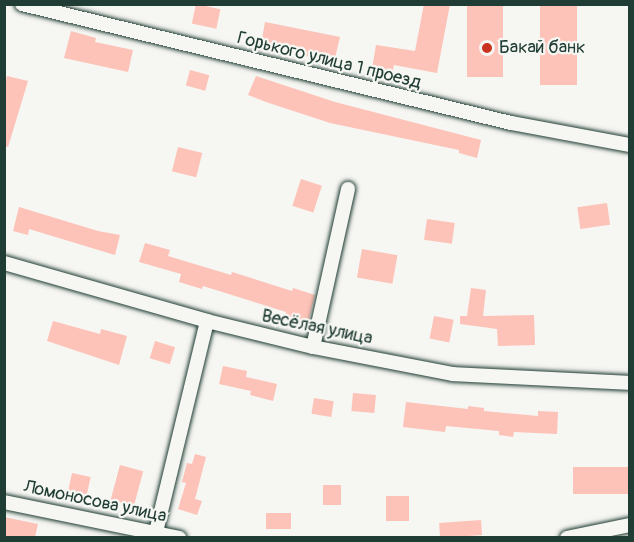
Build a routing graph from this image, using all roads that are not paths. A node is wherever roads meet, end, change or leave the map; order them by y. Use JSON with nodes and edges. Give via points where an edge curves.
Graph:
{"nodes":[{"id":1,"x":22,"y":4,"type":"edge"},
{"id":2,"x":630,"y":145,"type":"edge"},
{"id":3,"x":348,"y":189,"type":"dead end"},
{"id":4,"x":4,"y":263,"type":"edge"},
{"id":5,"x":207,"y":321,"type":"junction"},
{"id":6,"x":313,"y":347,"type":"junction"},
{"id":7,"x":630,"y":383,"type":"edge"},
{"id":8,"x":4,"y":502,"type":"edge"},
{"id":9,"x":630,"y":525,"type":"edge"},
{"id":10,"x":156,"y":532,"type":"junction"},
{"id":11,"x":179,"y":537,"type":"edge"},
{"id":12,"x":567,"y":537,"type":"edge"}],
"edges":[{"from":1,"to":2,"type":"street","name":"Горького улица 1 проезд","via":[[511,123]]},
{"from":3,"to":6,"type":"street"},
{"from":4,"to":5,"type":"street","name":"Весёлая улица"},
{"from":5,"to":6,"type":"street","name":"Весёлая улица"},
{"from":5,"to":10,"type":"street"},
{"from":6,"to":7,"type":"street","name":"Весёлая улица","via":[[453,374]]},
{"from":8,"to":10,"type":"street","name":"Ломоносова улица"},
{"from":9,"to":12,"type":"street"},
{"from":10,"to":11,"type":"street","name":"Ломоносова улица"}]}
